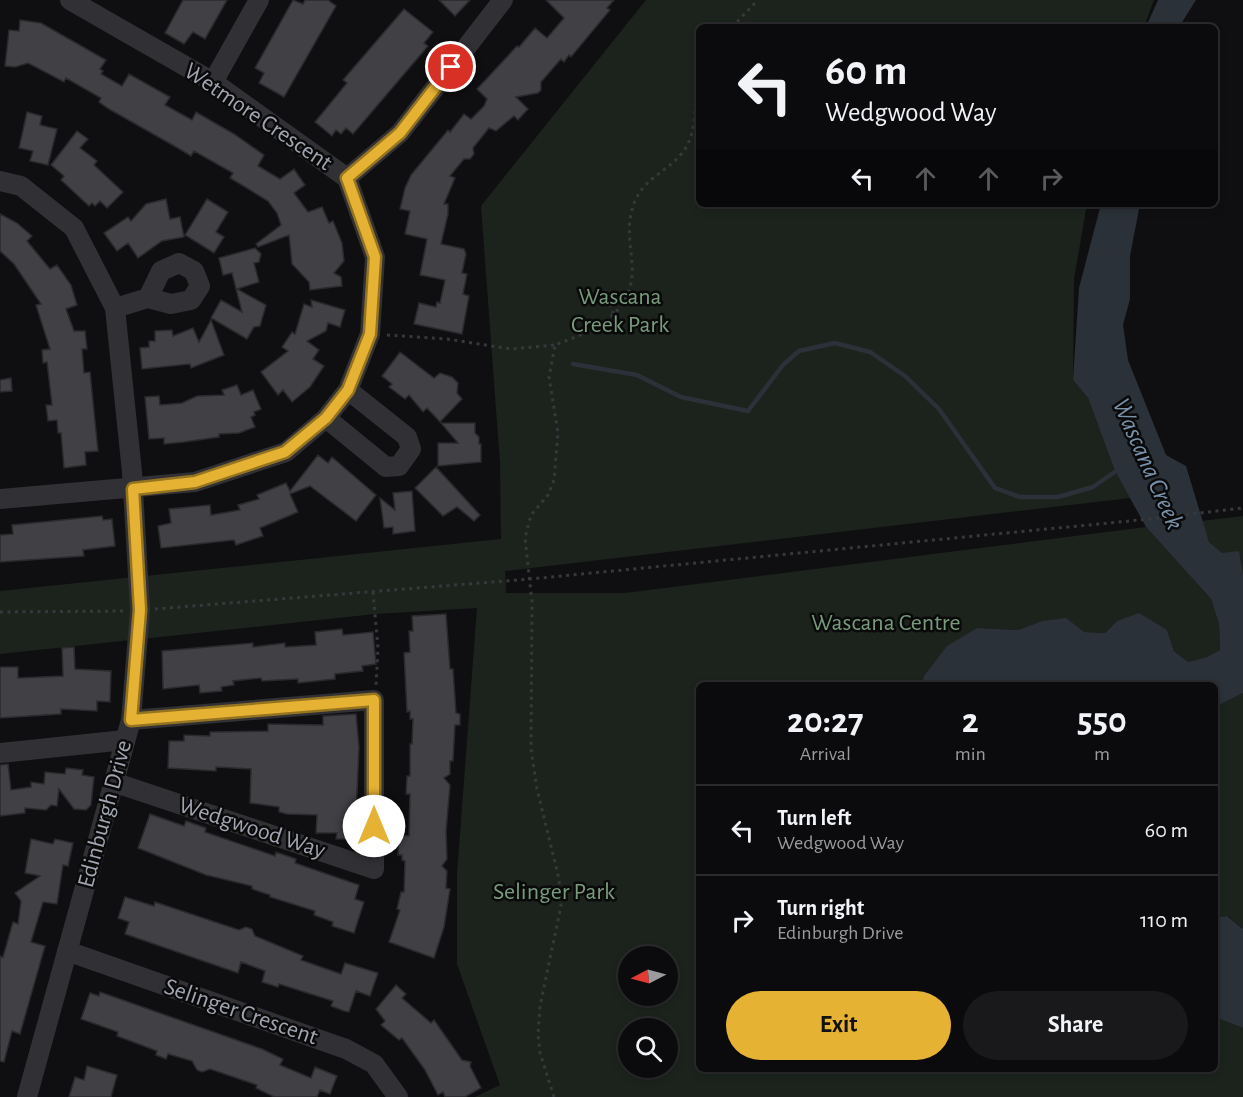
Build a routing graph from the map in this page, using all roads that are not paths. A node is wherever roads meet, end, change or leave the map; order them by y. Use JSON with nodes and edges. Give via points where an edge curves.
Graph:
{"nodes":[{"id":1,"x":259,"y":0,"type":"edge"},
{"id":2,"x":503,"y":0,"type":"edge"},
{"id":3,"x":73,"y":1,"type":"edge"},
{"id":4,"x":213,"y":82,"type":"junction"},
{"id":5,"x":347,"y":178,"type":"junction"},
{"id":6,"x":0,"y":181,"type":"edge"},
{"id":7,"x":148,"y":298,"type":"dead end"},
{"id":8,"x":115,"y":308,"type":"junction"},
{"id":9,"x":348,"y":390,"type":"junction"},
{"id":10,"x":326,"y":418,"type":"junction"},
{"id":11,"x":133,"y":489,"type":"junction"},
{"id":12,"x":0,"y":499,"type":"edge"},
{"id":13,"x":131,"y":720,"type":"junction"},
{"id":14,"x":125,"y":740,"type":"junction"},
{"id":15,"x":0,"y":753,"type":"edge"},
{"id":16,"x":113,"y":782,"type":"junction"},
{"id":17,"x":67,"y":951,"type":"junction"},
{"id":18,"x":27,"y":1097,"type":"edge"},
{"id":19,"x":398,"y":1097,"type":"edge"}],
"edges":[{"from":1,"to":4,"type":"street"},
{"from":2,"to":5,"type":"street","via":[[400,133]]},
{"from":3,"to":4,"type":"street","name":"Wetmore Crescent"},
{"from":4,"to":5,"type":"street","name":"Wetmore Crescent"},
{"from":5,"to":9,"type":"street","name":"Wetmore Crescent","via":[[375,257],[370,334]]},
{"from":6,"to":8,"type":"street","name":"Edinburgh Drive","via":[[21,186],[74,228]]},
{"from":7,"to":8,"type":"street"},
{"from":8,"to":11,"type":"street","name":"Edinburgh Drive"},
{"from":9,"to":10,"type":"street","name":"Wetmore Crescent"},
{"from":9,"to":10,"type":"street","via":[[407,437],[411,449],[399,466],[386,467]]},
{"from":10,"to":11,"type":"street","name":"Wetmore Crescent","via":[[285,452],[195,482]]},
{"from":11,"to":12,"type":"street","name":"Wetmore Crescent"},
{"from":11,"to":13,"type":"street","name":"Edinburgh Drive","via":[[140,610]]},
{"from":13,"to":14,"type":"street","name":"Edinburgh Drive"},
{"from":13,"to":16,"type":"street","name":"Wedgwood Way","via":[[374,700],[374,869]]},
{"from":14,"to":15,"type":"street"},
{"from":14,"to":16,"type":"street","name":"Edinburgh Drive"},
{"from":16,"to":17,"type":"street","name":"Edinburgh Drive"},
{"from":17,"to":18,"type":"street","name":"Edinburgh Drive"},
{"from":17,"to":19,"type":"street","name":"Selinger Crescent","via":[[346,1049],[374,1064]]}]}
